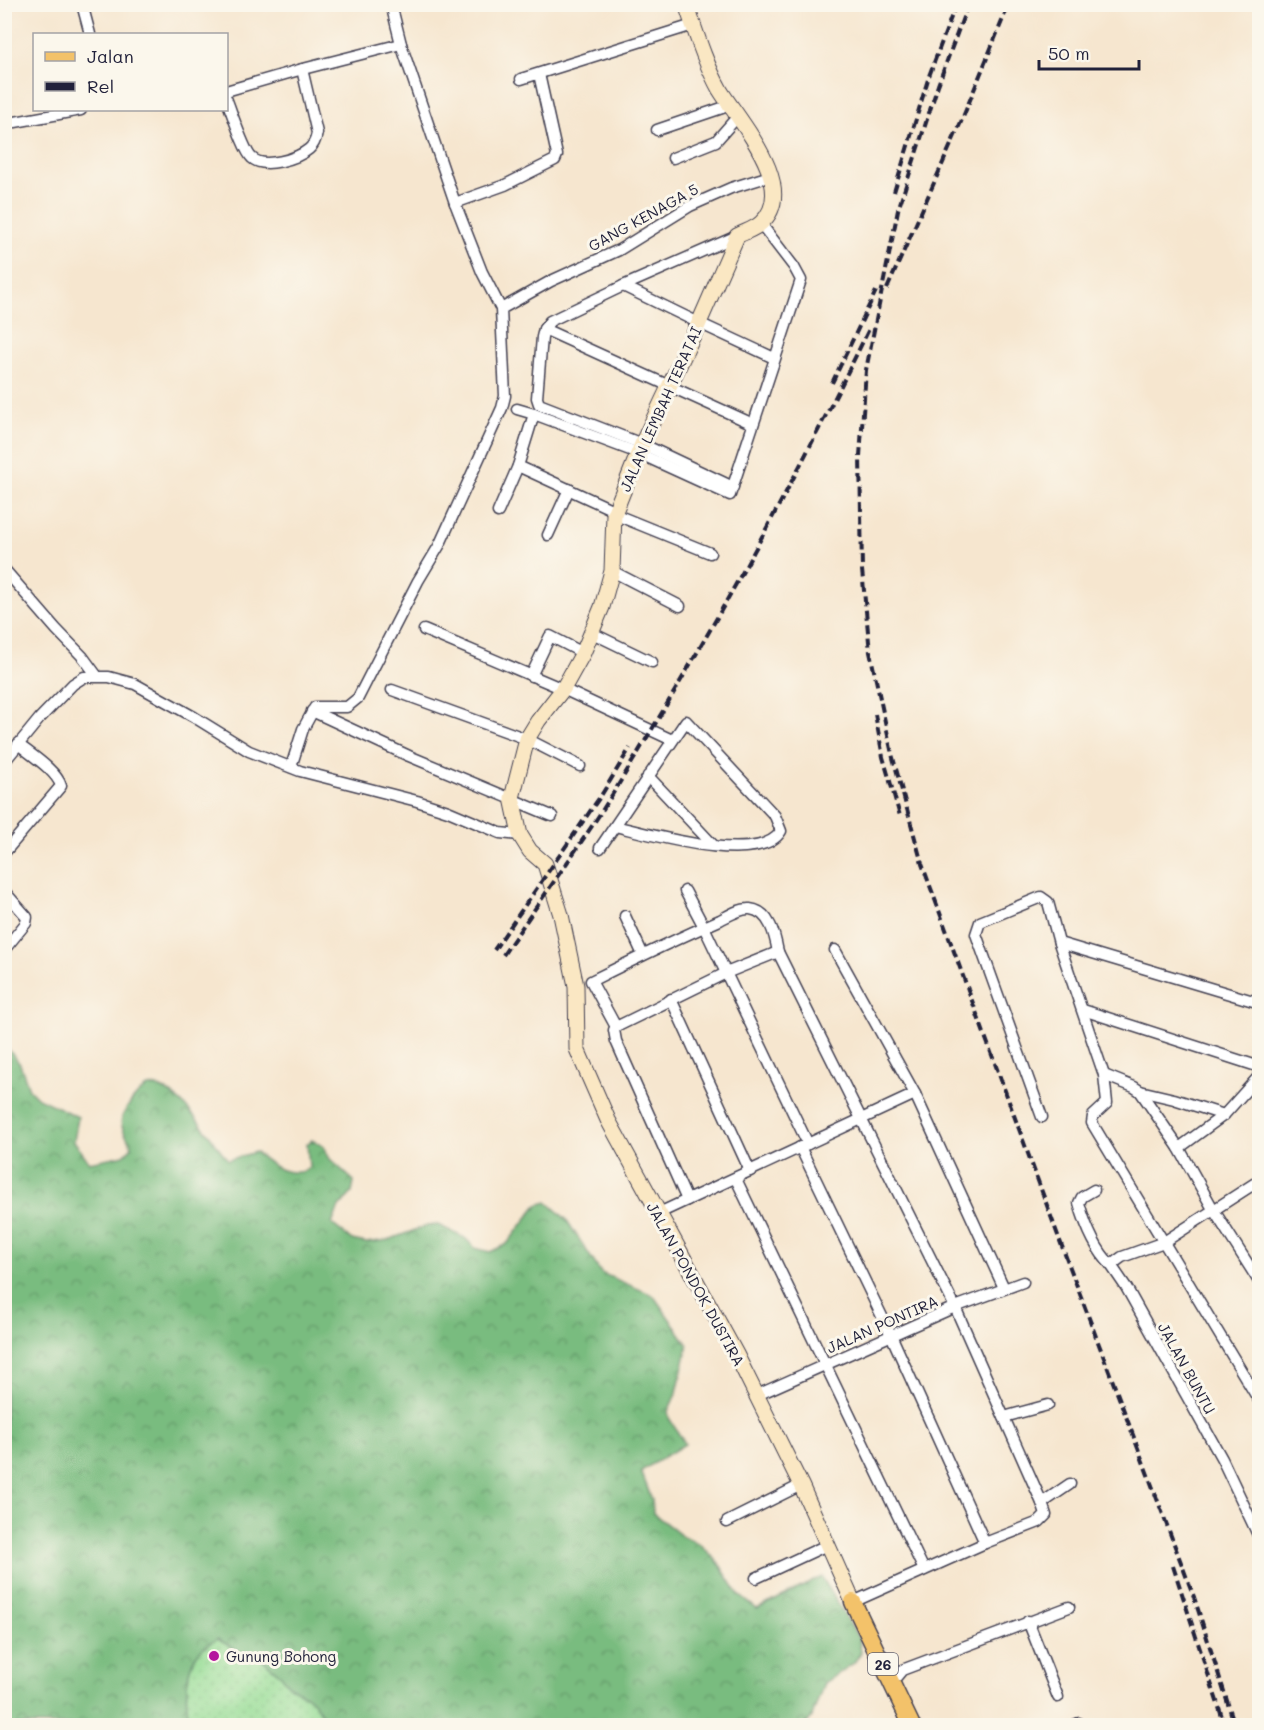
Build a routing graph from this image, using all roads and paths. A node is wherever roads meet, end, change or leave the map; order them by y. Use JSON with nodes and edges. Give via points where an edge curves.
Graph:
{"nodes":[{"id":1,"x":82,"y":4,"type":"edge"},
{"id":2,"x":391,"y":4,"type":"edge"},
{"id":3,"x":686,"y":4,"type":"edge"},
{"id":4,"x":693,"y":26,"type":"junction"},
{"id":5,"x":90,"y":33,"type":"edge"},
{"id":6,"x":401,"y":44,"type":"junction"},
{"id":7,"x":302,"y":69,"type":"junction"},
{"id":8,"x":538,"y":74,"type":"junction"},
{"id":9,"x":521,"y":79,"type":"dead end"},
{"id":10,"x":228,"y":90,"type":"edge"},
{"id":11,"x":228,"y":104,"type":"edge"},
{"id":12,"x":76,"y":111,"type":"edge"},
{"id":13,"x":735,"y":111,"type":"junction"},
{"id":14,"x":4,"y":124,"type":"edge"},
{"id":15,"x":657,"y":130,"type":"dead end"},
{"id":16,"x":673,"y":158,"type":"dead end"},
{"id":17,"x":770,"y":176,"type":"junction"},
{"id":18,"x":454,"y":203,"type":"junction"},
{"id":19,"x":761,"y":224,"type":"junction"},
{"id":20,"x":737,"y":236,"type":"junction"},
{"id":21,"x":623,"y":286,"type":"junction"},
{"id":22,"x":501,"y":309,"type":"junction"},
{"id":23,"x":699,"y":323,"type":"junction"},
{"id":24,"x":544,"y":329,"type":"junction"},
{"id":25,"x":774,"y":358,"type":"junction"},
{"id":26,"x":670,"y":387,"type":"junction"},
{"id":27,"x":517,"y":409,"type":"dead end"},
{"id":28,"x":534,"y":414,"type":"junction"},
{"id":29,"x":753,"y":424,"type":"junction"},
{"id":30,"x":640,"y":449,"type":"junction"},
{"id":31,"x":518,"y":466,"type":"junction"},
{"id":32,"x":568,"y":489,"type":"junction"},
{"id":33,"x":498,"y":512,"type":"dead end"},
{"id":34,"x":614,"y":514,"type":"junction"},
{"id":35,"x":548,"y":535,"type":"dead end"},
{"id":36,"x":710,"y":553,"type":"dead end"},
{"id":37,"x":4,"y":569,"type":"edge"},
{"id":38,"x":612,"y":571,"type":"junction"},
{"id":39,"x":680,"y":606,"type":"dead end"},
{"id":40,"x":424,"y":630,"type":"dead end"},
{"id":41,"x":592,"y":633,"type":"junction"},
{"id":42,"x":583,"y":653,"type":"junction"},
{"id":43,"x":652,"y":662,"type":"dead end"},
{"id":44,"x":97,"y":676,"type":"junction"},
{"id":45,"x":531,"y":676,"type":"junction"},
{"id":46,"x":563,"y":689,"type":"junction"},
{"id":47,"x":392,"y":690,"type":"dead end"},
{"id":48,"x":312,"y":711,"type":"junction"},
{"id":49,"x":527,"y":739,"type":"junction"},
{"id":50,"x":672,"y":740,"type":"junction"},
{"id":51,"x":18,"y":744,"type":"junction"},
{"id":52,"x":4,"y":762,"type":"edge"},
{"id":53,"x":580,"y":766,"type":"dead end"},
{"id":54,"x":291,"y":768,"type":"junction"},
{"id":55,"x":648,"y":776,"type":"junction"},
{"id":56,"x":512,"y":798,"type":"junction"},
{"id":57,"x":552,"y":816,"type":"dead end"},
{"id":58,"x":615,"y":826,"type":"junction"},
{"id":59,"x":520,"y":835,"type":"junction"},
{"id":60,"x":714,"y":846,"type":"junction"},
{"id":61,"x":600,"y":848,"type":"dead end"},
{"id":62,"x":4,"y":854,"type":"edge"},
{"id":63,"x":4,"y":891,"type":"edge"},
{"id":64,"x":685,"y":891,"type":"dead end"},
{"id":65,"x":625,"y":916,"type":"dead end"},
{"id":66,"x":704,"y":927,"type":"junction"},
{"id":67,"x":1059,"y":943,"type":"junction"},
{"id":68,"x":4,"y":950,"type":"edge"},
{"id":69,"x":835,"y":950,"type":"dead end"},
{"id":70,"x":778,"y":952,"type":"junction"},
{"id":71,"x":643,"y":955,"type":"junction"},
{"id":72,"x":726,"y":973,"type":"junction"},
{"id":73,"x":671,"y":999,"type":"junction"},
{"id":74,"x":1260,"y":1003,"type":"edge"},
{"id":75,"x":1083,"y":1010,"type":"junction"},
{"id":76,"x":616,"y":1027,"type":"junction"},
{"id":77,"x":1260,"y":1067,"type":"edge"},
{"id":78,"x":1260,"y":1075,"type":"edge"},
{"id":79,"x":1104,"y":1076,"type":"junction"},
{"id":80,"x":1140,"y":1091,"type":"junction"},
{"id":81,"x":915,"y":1094,"type":"junction"},
{"id":82,"x":1224,"y":1115,"type":"junction"},
{"id":83,"x":1042,"y":1117,"type":"dead end"},
{"id":84,"x":862,"y":1119,"type":"junction"},
{"id":85,"x":804,"y":1145,"type":"junction"},
{"id":86,"x":1179,"y":1148,"type":"junction"},
{"id":87,"x":750,"y":1171,"type":"junction"},
{"id":88,"x":736,"y":1179,"type":"junction"},
{"id":89,"x":1260,"y":1180,"type":"edge"},
{"id":90,"x":1094,"y":1190,"type":"dead end"},
{"id":91,"x":687,"y":1200,"type":"junction"},
{"id":92,"x":1213,"y":1209,"type":"junction"},
{"id":93,"x":657,"y":1214,"type":"junction"},
{"id":94,"x":1164,"y":1242,"type":"junction"},
{"id":95,"x":1111,"y":1265,"type":"junction"},
{"id":96,"x":1023,"y":1282,"type":"dead end"},
{"id":97,"x":1260,"y":1283,"type":"edge"},
{"id":98,"x":1004,"y":1288,"type":"junction"},
{"id":99,"x":955,"y":1307,"type":"junction"},
{"id":100,"x":891,"y":1335,"type":"junction"},
{"id":101,"x":824,"y":1366,"type":"junction"},
{"id":102,"x":755,"y":1396,"type":"junction"},
{"id":103,"x":1258,"y":1397,"type":"edge"},
{"id":104,"x":1048,"y":1405,"type":"dead end"},
{"id":105,"x":1004,"y":1417,"type":"junction"},
{"id":106,"x":1070,"y":1484,"type":"dead end"},
{"id":107,"x":801,"y":1485,"type":"junction"},
{"id":108,"x":1042,"y":1503,"type":"junction"},
{"id":109,"x":727,"y":1522,"type":"dead end"},
{"id":110,"x":1260,"y":1539,"type":"edge"},
{"id":111,"x":985,"y":1543,"type":"junction"},
{"id":112,"x":827,"y":1545,"type":"junction"},
{"id":113,"x":924,"y":1570,"type":"junction"},
{"id":114,"x":756,"y":1578,"type":"dead end"},
{"id":115,"x":853,"y":1602,"type":"junction"},
{"id":116,"x":1070,"y":1606,"type":"dead end"},
{"id":117,"x":1028,"y":1621,"type":"junction"},
{"id":118,"x":892,"y":1682,"type":"junction"},
{"id":119,"x":1058,"y":1697,"type":"dead end"},
{"id":120,"x":912,"y":1725,"type":"edge"}],
"edges":[{"from":1,"to":5,"type":"street"},
{"from":2,"to":6,"type":"street"},
{"from":3,"to":4,"type":"main road"},
{"from":4,"to":8,"type":"street"},
{"from":4,"to":13,"type":"main road","via":[[717,82]]},
{"from":6,"to":7,"type":"street"},
{"from":6,"to":18,"type":"street"},
{"from":7,"to":10,"type":"street"},
{"from":7,"to":11,"type":"street","via":[[317,133],[309,149],[288,160],[264,163],[252,158]]},
{"from":8,"to":9,"type":"street"},
{"from":8,"to":18,"type":"street","via":[[555,160],[505,185]]},
{"from":12,"to":14,"type":"street"},
{"from":13,"to":15,"type":"street"},
{"from":13,"to":16,"type":"street","via":[[716,141]]},
{"from":13,"to":17,"type":"main road","via":[[758,146]]},
{"from":17,"to":19,"type":"main road","via":[[773,196],[770,211]]},
{"from":17,"to":22,"type":"street","name":"GANG KENAGA 5","via":[[690,207],[619,250]]},
{"from":18,"to":22,"type":"street"},
{"from":19,"to":20,"type":"main road"},
{"from":19,"to":25,"type":"street","via":[[801,280]]},
{"from":20,"to":21,"type":"street"},
{"from":20,"to":23,"type":"main road","name":"JALAN LEMBAH TERATAI"},
{"from":21,"to":23,"type":"street"},
{"from":21,"to":24,"type":"street","via":[[550,321]]},
{"from":22,"to":48,"type":"street","via":[[505,396],[454,514],[358,698],[347,707],[315,707]]},
{"from":23,"to":25,"type":"street"},
{"from":23,"to":26,"type":"main road","name":"JALAN LEMBAH TERATAI"},
{"from":24,"to":26,"type":"street"},
{"from":24,"to":30,"type":"street","via":[[539,404]]},
{"from":25,"to":29,"type":"street"},
{"from":26,"to":29,"type":"street"},
{"from":26,"to":30,"type":"main road","name":"JALAN LEMBAH TERATAI"},
{"from":27,"to":28,"type":"street"},
{"from":28,"to":30,"type":"street"},
{"from":28,"to":31,"type":"street"},
{"from":29,"to":30,"type":"street","via":[[730,495]]},
{"from":30,"to":34,"type":"main road","name":"JALAN LEMBAH TERATAI"},
{"from":31,"to":32,"type":"street"},
{"from":31,"to":33,"type":"street"},
{"from":32,"to":34,"type":"street"},
{"from":32,"to":35,"type":"street"},
{"from":34,"to":36,"type":"street"},
{"from":34,"to":38,"type":"main road","name":"JALAN LEMBAH TERATAI"},
{"from":37,"to":44,"type":"street"},
{"from":38,"to":39,"type":"street"},
{"from":38,"to":41,"type":"main road","name":"JALAN LEMBAH TERATAI"},
{"from":40,"to":45,"type":"street"},
{"from":41,"to":42,"type":"main road","name":"JALAN LEMBAH TERATAI"},
{"from":41,"to":43,"type":"street"},
{"from":42,"to":45,"type":"street","via":[[550,636]]},
{"from":42,"to":46,"type":"main road","name":"JALAN LEMBAH TERATAI"},
{"from":44,"to":51,"type":"street","via":[[84,677],[73,684]]},
{"from":44,"to":54,"type":"street","via":[[135,684],[249,751]]},
{"from":45,"to":46,"type":"street"},
{"from":46,"to":49,"type":"main road","name":"JALAN LEMBAH TERATAI"},
{"from":46,"to":50,"type":"street"},
{"from":47,"to":49,"type":"street"},
{"from":48,"to":54,"type":"street"},
{"from":48,"to":56,"type":"street"},
{"from":49,"to":53,"type":"street"},
{"from":49,"to":56,"type":"main road","name":"JALAN LEMBAH TERATAI"},
{"from":50,"to":55,"type":"street"},
{"from":50,"to":60,"type":"street","via":[[686,721],[736,773],[782,831],[760,846]]},
{"from":51,"to":52,"type":"street"},
{"from":51,"to":62,"type":"street","via":[[53,773],[61,786]]},
{"from":54,"to":59,"type":"street","via":[[417,801],[500,833]]},
{"from":55,"to":58,"type":"street"},
{"from":55,"to":60,"type":"street"},
{"from":56,"to":57,"type":"street"},
{"from":56,"to":59,"type":"main road","name":"JALAN LEMBAH TERATAI"},
{"from":58,"to":60,"type":"street"},
{"from":58,"to":61,"type":"street"},
{"from":59,"to":93,"type":"main road","name":"JALAN PONDOK DUSTIRA","via":[[545,864],[561,915],[576,986],[577,1049],[608,1120]]},
{"from":63,"to":68,"type":"street","via":[[27,917]]},
{"from":64,"to":66,"type":"street"},
{"from":65,"to":71,"type":"street"},
{"from":66,"to":70,"type":"street","via":[[752,909],[770,923]]},
{"from":66,"to":71,"type":"street"},
{"from":66,"to":72,"type":"street"},
{"from":67,"to":74,"type":"street"},
{"from":67,"to":75,"type":"street"},
{"from":67,"to":83,"type":"street","via":[[1047,902],[1041,897],[980,922],[976,934]]},
{"from":69,"to":81,"type":"street"},
{"from":70,"to":72,"type":"street"},
{"from":70,"to":84,"type":"street"},
{"from":71,"to":76,"type":"street","via":[[591,981]]},
{"from":72,"to":73,"type":"street"},
{"from":72,"to":85,"type":"street"},
{"from":73,"to":76,"type":"street"},
{"from":73,"to":87,"type":"street"},
{"from":75,"to":77,"type":"street"},
{"from":75,"to":79,"type":"street"},
{"from":76,"to":91,"type":"street","via":[[616,1041]]},
{"from":78,"to":82,"type":"street"},
{"from":79,"to":80,"type":"street"},
{"from":79,"to":94,"type":"street","via":[[1108,1101],[1093,1116],[1092,1124]]},
{"from":80,"to":82,"type":"street"},
{"from":80,"to":86,"type":"street"},
{"from":81,"to":84,"type":"street"},
{"from":81,"to":98,"type":"street"},
{"from":82,"to":86,"type":"street"},
{"from":84,"to":85,"type":"street"},
{"from":84,"to":99,"type":"street"},
{"from":85,"to":87,"type":"street"},
{"from":85,"to":100,"type":"street"},
{"from":86,"to":92,"type":"street"},
{"from":87,"to":88,"type":"street"},
{"from":88,"to":91,"type":"street"},
{"from":88,"to":101,"type":"street"},
{"from":89,"to":92,"type":"street"},
{"from":90,"to":95,"type":"street","name":"JALAN BUNTU","via":[[1079,1203],[1095,1244]]},
{"from":91,"to":93,"type":"street"},
{"from":92,"to":94,"type":"street"},
{"from":92,"to":97,"type":"street"},
{"from":93,"to":102,"type":"main road","name":"JALAN PONDOK DUSTIRA"},
{"from":94,"to":95,"type":"street"},
{"from":94,"to":103,"type":"street"},
{"from":95,"to":110,"type":"street","name":"JALAN BUNTU","via":[[1222,1459]]},
{"from":96,"to":98,"type":"street","name":"JALAN PONTIRA"},
{"from":98,"to":99,"type":"street","name":"JALAN PONTIRA"},
{"from":99,"to":100,"type":"street","name":"JALAN PONTIRA"},
{"from":99,"to":105,"type":"street"},
{"from":100,"to":101,"type":"street","name":"JALAN PONTIRA"},
{"from":100,"to":111,"type":"street"},
{"from":101,"to":102,"type":"street","name":"JALAN PONTIRA"},
{"from":101,"to":113,"type":"street"},
{"from":102,"to":107,"type":"main road","name":"JALAN PONDOK DUSTIRA"},
{"from":104,"to":105,"type":"street"},
{"from":105,"to":108,"type":"street"},
{"from":106,"to":108,"type":"street"},
{"from":107,"to":109,"type":"street"},
{"from":107,"to":112,"type":"main road","name":"JALAN PONDOK DUSTIRA"},
{"from":108,"to":111,"type":"street","via":[[1046,1515],[1042,1520]]},
{"from":111,"to":113,"type":"street"},
{"from":112,"to":114,"type":"street"},
{"from":112,"to":115,"type":"main road","name":"JALAN PONDOK DUSTIRA"},
{"from":113,"to":115,"type":"street"},
{"from":115,"to":118,"type":"main road","name":"JALAN PONDOK DUSTIRA","number":"26"},
{"from":116,"to":117,"type":"street"},
{"from":117,"to":118,"type":"street","via":[[902,1670]]},
{"from":117,"to":119,"type":"street"},
{"from":118,"to":120,"type":"main road","name":"JALAN PONDOK DUSTIRA","number":"26"}]}
